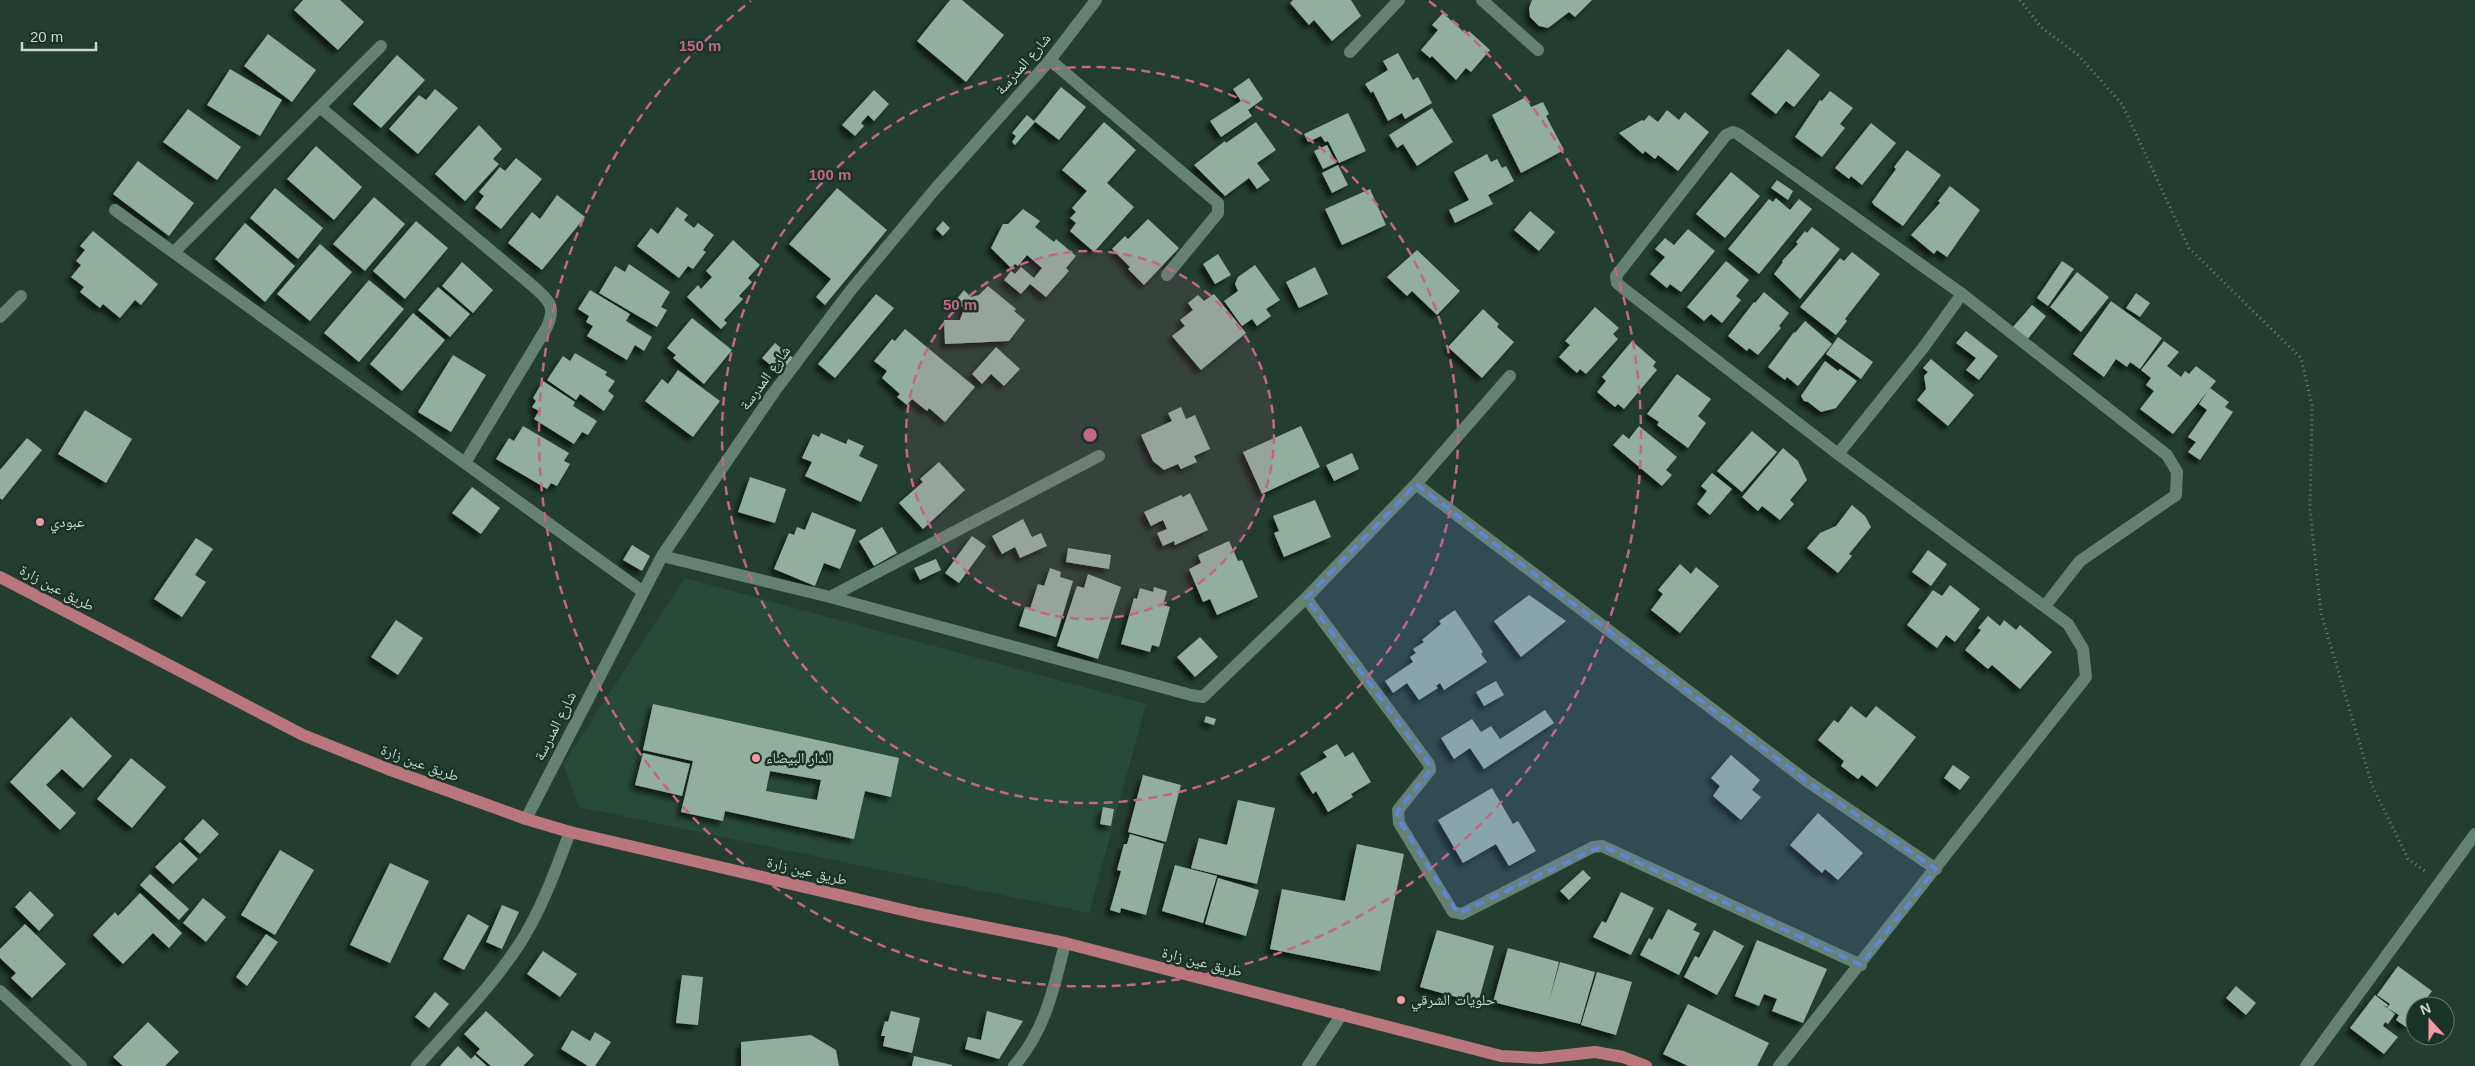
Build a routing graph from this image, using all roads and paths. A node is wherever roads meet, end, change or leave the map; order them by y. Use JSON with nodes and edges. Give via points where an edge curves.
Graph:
{"nodes":[{"id":1,"x":1096,"y":0,"type":"edge"},
{"id":2,"x":1399,"y":0,"type":"edge"},
{"id":3,"x":1482,"y":0,"type":"edge"},
{"id":4,"x":2020,"y":0,"type":"edge"},
{"id":5,"x":381,"y":46,"type":"dead end"},
{"id":6,"x":1538,"y":50,"type":"dead end"},
{"id":7,"x":1350,"y":52,"type":"dead end"},
{"id":8,"x":1050,"y":60,"type":"junction"},
{"id":9,"x":321,"y":108,"type":"junction"},
{"id":10,"x":115,"y":210,"type":"dead end"},
{"id":11,"x":174,"y":252,"type":"junction"},
{"id":12,"x":1167,"y":274,"type":"dead end"},
{"id":13,"x":1962,"y":294,"type":"junction"},
{"id":14,"x":21,"y":296,"type":"dead end"},
{"id":15,"x":0,"y":317,"type":"edge"},
{"id":16,"x":1510,"y":376,"type":"dead end"},
{"id":17,"x":1838,"y":454,"type":"junction"},
{"id":18,"x":1099,"y":456,"type":"dead end"},
{"id":19,"x":465,"y":463,"type":"junction"},
{"id":20,"x":1416,"y":484,"type":"junction"},
{"id":21,"x":662,"y":556,"type":"junction"},
{"id":22,"x":0,"y":577,"type":"edge"},
{"id":23,"x":642,"y":591,"type":"junction"},
{"id":24,"x":830,"y":597,"type":"junction"},
{"id":25,"x":1306,"y":598,"type":"junction"},
{"id":26,"x":2045,"y":606,"type":"junction"},
{"id":27,"x":526,"y":819,"type":"junction"},
{"id":28,"x":570,"y":832,"type":"junction"},
{"id":29,"x":2475,"y":834,"type":"edge"},
{"id":30,"x":1936,"y":869,"type":"junction"},
{"id":31,"x":2440,"y":882,"type":"junction"},
{"id":32,"x":1064,"y":944,"type":"junction"},
{"id":33,"x":1861,"y":965,"type":"junction"},
{"id":34,"x":0,"y":991,"type":"edge"},
{"id":35,"x":1342,"y":1014,"type":"junction"},
{"id":36,"x":81,"y":1066,"type":"edge"},
{"id":37,"x":417,"y":1066,"type":"edge"},
{"id":38,"x":1014,"y":1066,"type":"edge"},
{"id":39,"x":1308,"y":1066,"type":"edge"},
{"id":40,"x":1646,"y":1066,"type":"edge"},
{"id":41,"x":1779,"y":1066,"type":"edge"},
{"id":42,"x":2306,"y":1066,"type":"edge"}],
"edges":[{"from":1,"to":8,"type":"street","name":"شارع المدرسة"},
{"from":2,"to":7,"type":"street"},
{"from":3,"to":6,"type":"street"},
{"from":4,"to":31,"type":"path","via":[[2041,27],[2078,55],[2122,104],[2189,248],[2301,358],[2312,405],[2310,510],[2321,613],[2372,785],[2408,859]]},
{"from":5,"to":9,"type":"street"},
{"from":8,"to":12,"type":"street","via":[[1218,203],[1218,213]]},
{"from":8,"to":21,"type":"street","name":"شارع المدرسة","via":[[851,290],[774,392]]},
{"from":9,"to":11,"type":"street"},
{"from":9,"to":19,"type":"street","via":[[548,299],[552,307],[547,327]]},
{"from":10,"to":11,"type":"street"},
{"from":11,"to":19,"type":"street"},
{"from":13,"to":17,"type":"street"},
{"from":13,"to":17,"type":"street","via":[[1733,132],[1726,135],[1616,276],[1624,289]]},
{"from":13,"to":26,"type":"street","via":[[2167,455],[2176,472],[2176,494],[2080,560]]},
{"from":14,"to":15,"type":"street"},
{"from":16,"to":20,"type":"street"},
{"from":17,"to":26,"type":"street"},
{"from":18,"to":24,"type":"street"},
{"from":19,"to":23,"type":"street"},
{"from":20,"to":25,"type":"street"},
{"from":20,"to":30,"type":"street","via":[[1807,781]]},
{"from":21,"to":23,"type":"street","name":"شارع المدرسة"},
{"from":21,"to":24,"type":"street"},
{"from":22,"to":27,"type":"main road","name":"طريق عين زارة","via":[[303,735]]},
{"from":23,"to":27,"type":"street","name":"شارع المدرسة"},
{"from":24,"to":25,"type":"street","via":[[1203,696]]},
{"from":25,"to":33,"type":"street","via":[[1430,764],[1430,770],[1398,810],[1397,817],[1453,912],[1462,914],[1593,847],[1602,846]]},
{"from":26,"to":30,"type":"street","via":[[2068,624],[2083,648],[2086,677]]},
{"from":27,"to":28,"type":"main road","name":"طريق عين زارة"},
{"from":28,"to":32,"type":"main road","name":"طريق عين زارة","via":[[920,914]]},
{"from":28,"to":37,"type":"street","via":[[550,887],[522,940],[488,987]]},
{"from":29,"to":31,"type":"street"},
{"from":30,"to":33,"type":"street"},
{"from":31,"to":42,"type":"street"},
{"from":32,"to":35,"type":"main road","name":"طريق عين زارة"},
{"from":32,"to":38,"type":"street","via":[[1052,998],[1041,1027]]},
{"from":33,"to":41,"type":"street"},
{"from":34,"to":36,"type":"street"},
{"from":35,"to":39,"type":"street"},
{"from":35,"to":40,"type":"main road","name":"طريق عين زارة","via":[[1501,1056],[1540,1058],[1595,1052],[1623,1057]]}]}
